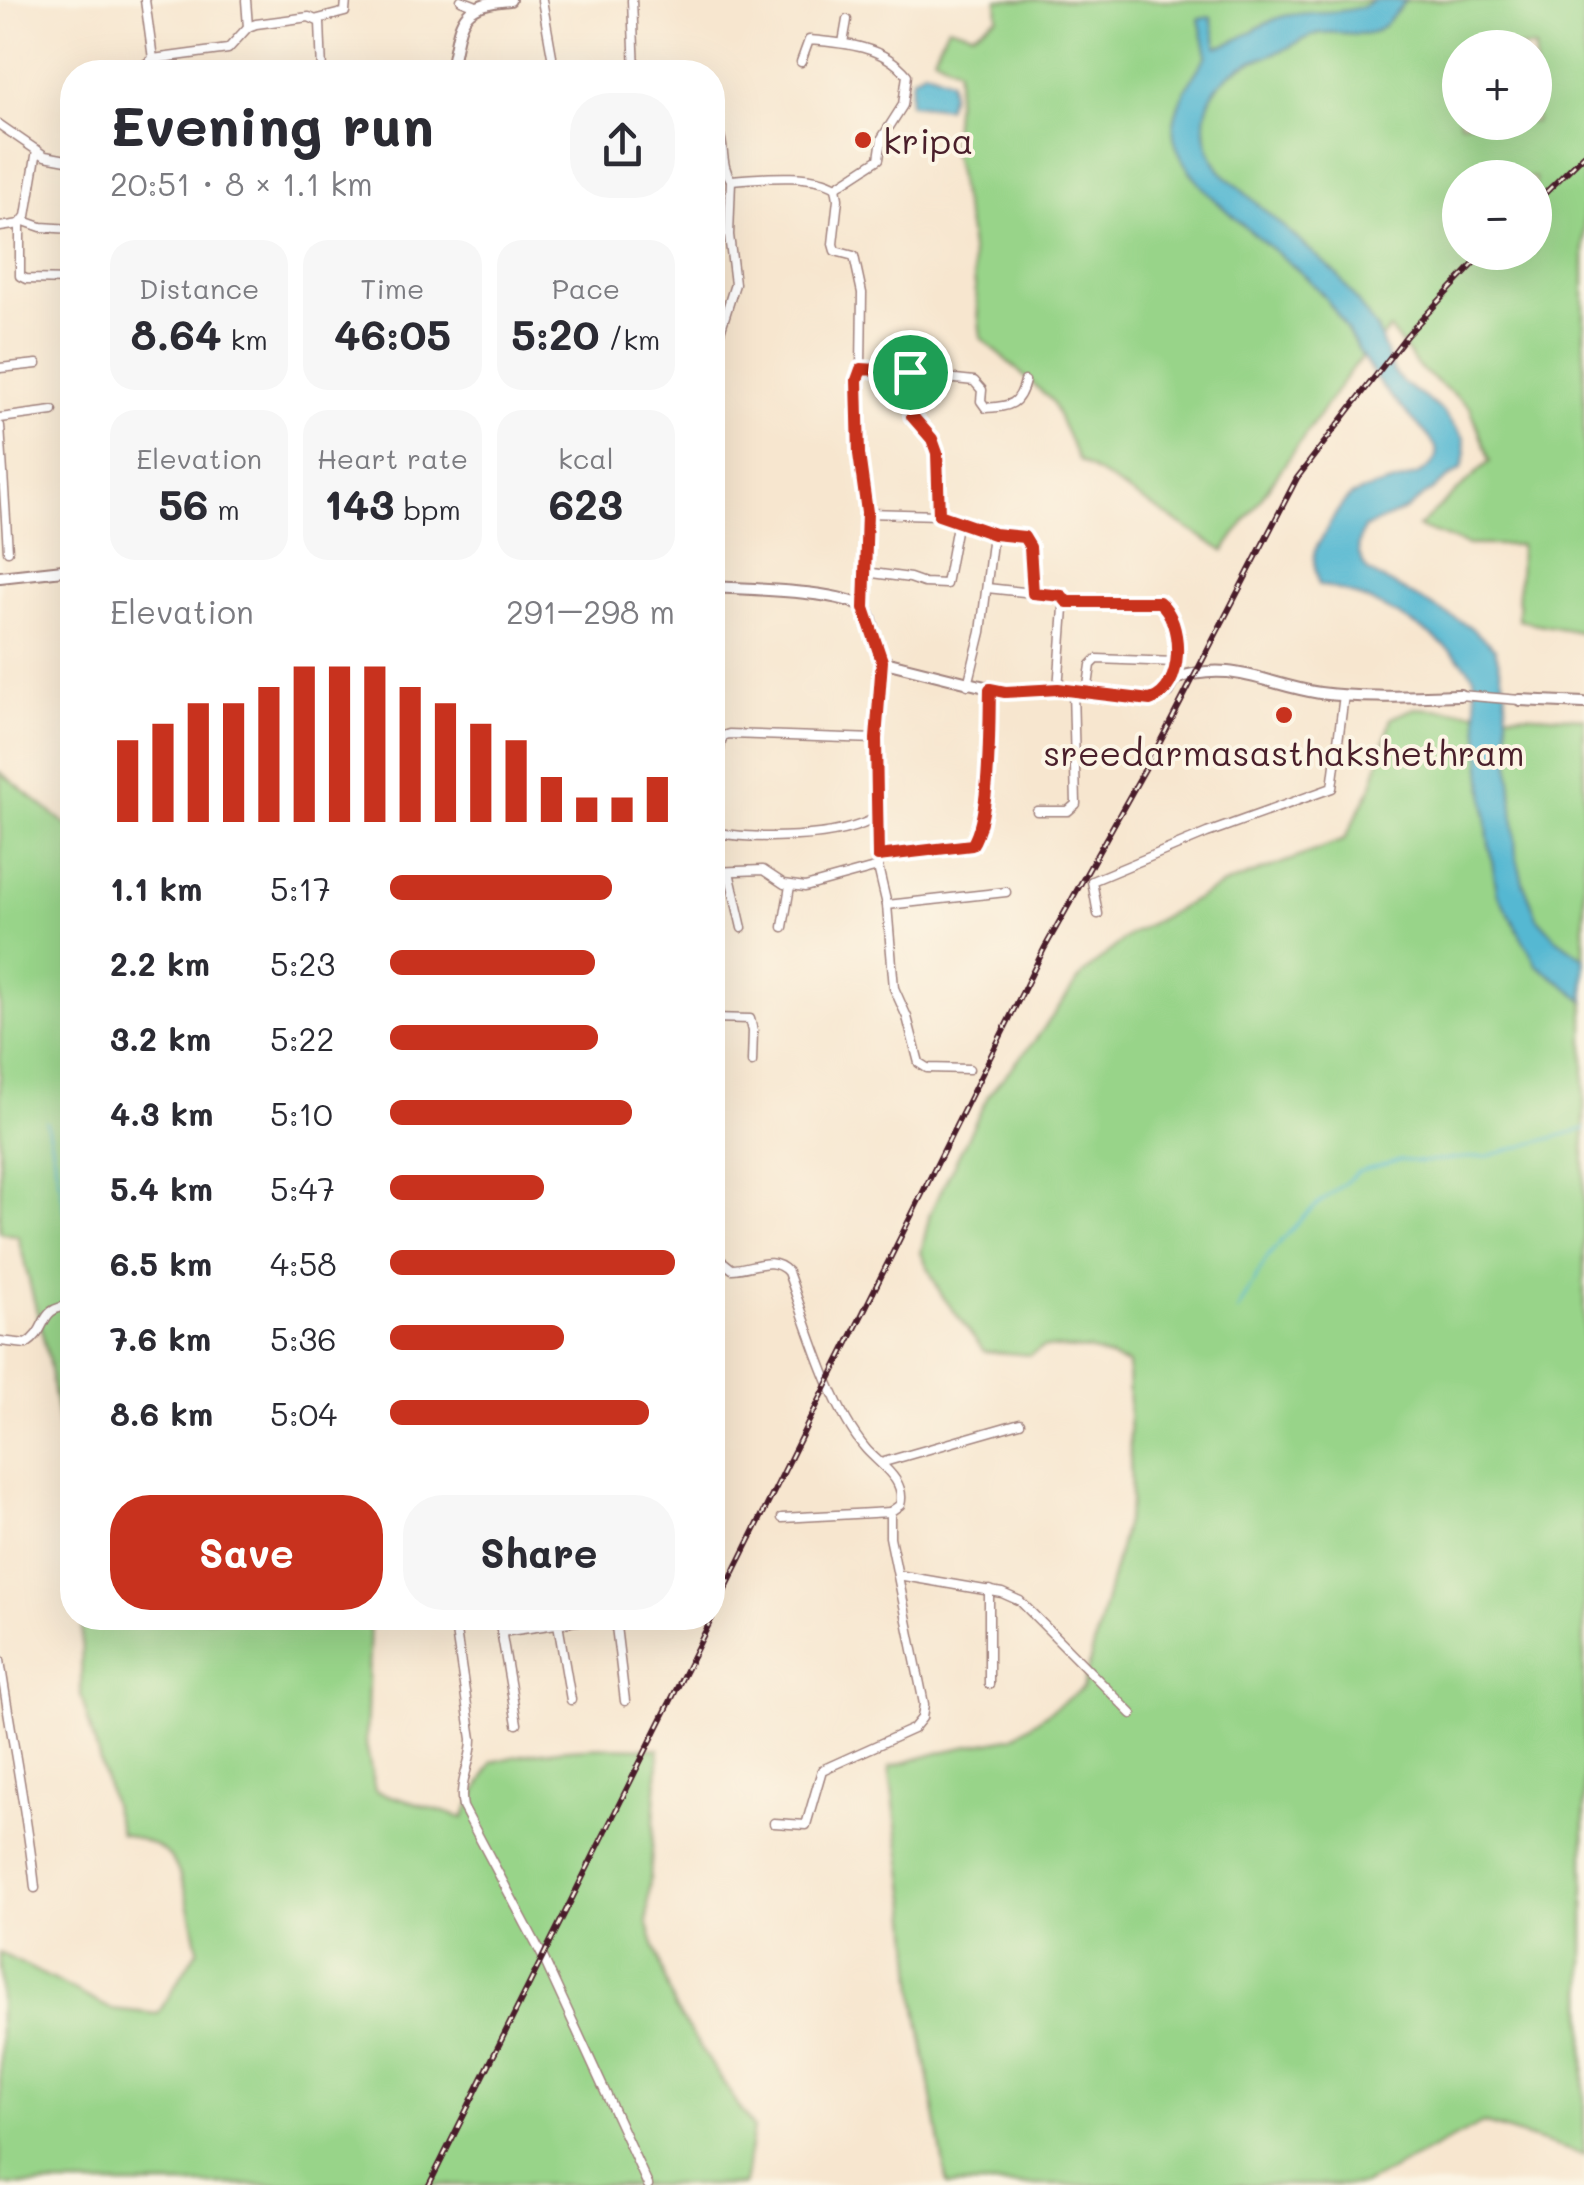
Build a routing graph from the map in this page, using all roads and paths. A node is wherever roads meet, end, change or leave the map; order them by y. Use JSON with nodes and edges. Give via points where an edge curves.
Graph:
{"nodes":[{"id":1,"x":145,"y":0,"type":"edge"},
{"id":2,"x":246,"y":0,"type":"edge"},
{"id":3,"x":346,"y":0,"type":"edge"},
{"id":4,"x":461,"y":0,"type":"edge"},
{"id":5,"x":510,"y":0,"type":"edge"},
{"id":6,"x":542,"y":0,"type":"edge"},
{"id":7,"x":632,"y":0,"type":"edge"},
{"id":8,"x":474,"y":6,"type":"junction"},
{"id":9,"x":318,"y":19,"type":"junction"},
{"id":10,"x":847,"y":20,"type":"dead end"},
{"id":11,"x":248,"y":27,"type":"junction"},
{"id":12,"x":843,"y":43,"type":"junction"},
{"id":13,"x":552,"y":56,"type":"dead end"},
{"id":14,"x":153,"y":59,"type":"joint"},
{"id":15,"x":322,"y":60,"type":"edge"},
{"id":16,"x":453,"y":60,"type":"edge"},
{"id":17,"x":634,"y":60,"type":"edge"},
{"id":18,"x":801,"y":62,"type":"dead end"},
{"id":19,"x":0,"y":125,"type":"edge"},
{"id":20,"x":37,"y":150,"type":"junction"},
{"id":21,"x":60,"y":159,"type":"edge"},
{"id":22,"x":725,"y":171,"type":"edge"},
{"id":23,"x":731,"y":180,"type":"junction"},
{"id":24,"x":836,"y":187,"type":"junction"},
{"id":25,"x":22,"y":222,"type":"junction"},
{"id":26,"x":0,"y":227,"type":"edge"},
{"id":27,"x":60,"y":228,"type":"edge"},
{"id":28,"x":60,"y":280,"type":"edge"},
{"id":29,"x":725,"y":315,"type":"edge"},
{"id":30,"x":37,"y":364,"type":"dead end"},
{"id":31,"x":0,"y":368,"type":"edge"},
{"id":32,"x":861,"y":369,"type":"junction"},
{"id":33,"x":910,"y":372,"type":"junction"},
{"id":34,"x":1025,"y":381,"type":"dead end"},
{"id":35,"x":52,"y":410,"type":"dead end"},
{"id":36,"x":0,"y":418,"type":"edge"},
{"id":37,"x":0,"y":429,"type":"edge"},
{"id":38,"x":867,"y":512,"type":"junction"},
{"id":39,"x":939,"y":515,"type":"junction"},
{"id":40,"x":958,"y":520,"type":"junction"},
{"id":41,"x":994,"y":534,"type":"junction"},
{"id":42,"x":8,"y":551,"type":"dead end"},
{"id":43,"x":60,"y":570,"type":"edge"},
{"id":44,"x":865,"y":572,"type":"junction"},
{"id":45,"x":0,"y":577,"type":"edge"},
{"id":46,"x":725,"y":588,"type":"edge"},
{"id":47,"x":986,"y":588,"type":"junction"},
{"id":48,"x":1033,"y":593,"type":"junction"},
{"id":49,"x":1067,"y":602,"type":"junction"},
{"id":50,"x":864,"y":608,"type":"junction"},
{"id":51,"x":882,"y":661,"type":"junction"},
{"id":52,"x":1174,"y":662,"type":"junction"},
{"id":53,"x":1175,"y":679,"type":"junction"},
{"id":54,"x":968,"y":685,"type":"junction"},
{"id":55,"x":990,"y":689,"type":"junction"},
{"id":56,"x":1058,"y":689,"type":"junction"},
{"id":57,"x":1073,"y":691,"type":"junction"},
{"id":58,"x":1087,"y":693,"type":"junction"},
{"id":59,"x":1344,"y":695,"type":"junction"},
{"id":60,"x":1460,"y":695,"type":"joint"},
{"id":61,"x":1520,"y":700,"type":"joint"},
{"id":62,"x":1584,"y":703,"type":"edge"},
{"id":63,"x":725,"y":738,"type":"edge"},
{"id":64,"x":876,"y":739,"type":"junction"},
{"id":65,"x":1036,"y":811,"type":"dead end"},
{"id":66,"x":877,"y":817,"type":"junction"},
{"id":67,"x":725,"y":832,"type":"edge"},
{"id":68,"x":878,"y":856,"type":"junction"},
{"id":69,"x":878,"y":867,"type":"junction"},
{"id":70,"x":725,"y":872,"type":"edge"},
{"id":71,"x":729,"y":872,"type":"junction"},
{"id":72,"x":790,"y":886,"type":"junction"},
{"id":73,"x":1006,"y":892,"type":"dead end"},
{"id":74,"x":887,"y":906,"type":"junction"},
{"id":75,"x":1098,"y":914,"type":"dead end"},
{"id":76,"x":783,"y":927,"type":"dead end"},
{"id":77,"x":742,"y":928,"type":"dead end"},
{"id":78,"x":725,"y":1018,"type":"edge"},
{"id":79,"x":752,"y":1062,"type":"dead end"},
{"id":80,"x":969,"y":1069,"type":"dead end"},
{"id":81,"x":725,"y":1266,"type":"edge"},
{"id":82,"x":60,"y":1307,"type":"edge"},
{"id":83,"x":0,"y":1341,"type":"edge"},
{"id":84,"x":1020,"y":1423,"type":"dead end"},
{"id":85,"x":884,"y":1462,"type":"junction"},
{"id":86,"x":890,"y":1512,"type":"junction"},
{"id":87,"x":782,"y":1518,"type":"dead end"},
{"id":88,"x":898,"y":1575,"type":"junction"},
{"id":89,"x":989,"y":1590,"type":"junction"},
{"id":90,"x":456,"y":1630,"type":"edge"},
{"id":91,"x":511,"y":1630,"type":"edge"},
{"id":92,"x":560,"y":1630,"type":"edge"},
{"id":93,"x":616,"y":1630,"type":"edge"},
{"id":94,"x":502,"y":1632,"type":"joint"},
{"id":95,"x":0,"y":1660,"type":"edge"},
{"id":96,"x":989,"y":1684,"type":"dead end"},
{"id":97,"x":572,"y":1700,"type":"dead end"},
{"id":98,"x":625,"y":1701,"type":"dead end"},
{"id":99,"x":1132,"y":1714,"type":"dead end"},
{"id":100,"x":517,"y":1724,"type":"dead end"},
{"id":101,"x":774,"y":1823,"type":"dead end"},
{"id":102,"x":35,"y":1888,"type":"dead end"},
{"id":103,"x":648,"y":2185,"type":"edge"}],
"edges":[{"from":1,"to":14,"type":"street"},
{"from":2,"to":11,"type":"street"},
{"from":3,"to":9,"type":"street","via":[[340,15]]},
{"from":4,"to":8,"type":"street"},
{"from":5,"to":8,"type":"street"},
{"from":6,"to":13,"type":"street"},
{"from":7,"to":17,"type":"street"},
{"from":8,"to":16,"type":"street"},
{"from":9,"to":11,"type":"street"},
{"from":9,"to":15,"type":"street"},
{"from":10,"to":12,"type":"street"},
{"from":11,"to":14,"type":"street","via":[[228,49]]},
{"from":12,"to":18,"type":"street","via":[[810,40]]},
{"from":12,"to":24,"type":"street","via":[[880,53],[906,75],[903,105],[882,138],[879,159]]},
{"from":19,"to":20,"type":"street"},
{"from":20,"to":21,"type":"street"},
{"from":20,"to":25,"type":"street"},
{"from":22,"to":23,"type":"street"},
{"from":23,"to":24,"type":"street","via":[[824,181]]},
{"from":23,"to":29,"type":"street","via":[[735,284]]},
{"from":24,"to":32,"type":"street","via":[[833,244],[854,256],[860,274]]},
{"from":25,"to":26,"type":"street"},
{"from":25,"to":27,"type":"street"},
{"from":25,"to":28,"type":"street","via":[[20,276]]},
{"from":30,"to":31,"type":"street"},
{"from":32,"to":33,"type":"street"},
{"from":32,"to":38,"type":"street","via":[[859,454]]},
{"from":33,"to":34,"type":"street","via":[[974,381],[986,408],[1014,404]]},
{"from":33,"to":39,"type":"street","via":[[912,416],[937,453]]},
{"from":35,"to":36,"type":"street"},
{"from":37,"to":42,"type":"street"},
{"from":38,"to":39,"type":"street"},
{"from":38,"to":44,"type":"street"},
{"from":39,"to":40,"type":"street"},
{"from":40,"to":41,"type":"street"},
{"from":40,"to":44,"type":"street","via":[[946,584]]},
{"from":41,"to":47,"type":"street"},
{"from":41,"to":48,"type":"street","via":[[1028,541]]},
{"from":43,"to":45,"type":"street"},
{"from":44,"to":50,"type":"street"},
{"from":46,"to":50,"type":"street","via":[[804,593]]},
{"from":47,"to":48,"type":"street"},
{"from":47,"to":54,"type":"street"},
{"from":48,"to":49,"type":"street"},
{"from":49,"to":52,"type":"street","via":[[1164,605],[1175,628]]},
{"from":49,"to":56,"type":"street"},
{"from":50,"to":51,"type":"street"},
{"from":51,"to":54,"type":"street"},
{"from":51,"to":64,"type":"street"},
{"from":52,"to":53,"type":"street"},
{"from":52,"to":58,"type":"street","via":[[1097,659]]},
{"from":53,"to":58,"type":"street","via":[[1168,692],[1150,700]]},
{"from":53,"to":59,"type":"street","via":[[1221,670]]},
{"from":54,"to":55,"type":"street"},
{"from":55,"to":56,"type":"street"},
{"from":55,"to":68,"type":"street","via":[[976,840]]},
{"from":56,"to":57,"type":"street"},
{"from":57,"to":58,"type":"street"},
{"from":57,"to":65,"type":"street","via":[[1076,804],[1068,811]]},
{"from":59,"to":60,"type":"street"},
{"from":59,"to":75,"type":"street","via":[[1332,788],[1092,880]]},
{"from":60,"to":61,"type":"street"},
{"from":61,"to":62,"type":"street"},
{"from":63,"to":64,"type":"street"},
{"from":64,"to":66,"type":"street"},
{"from":66,"to":67,"type":"street","via":[[853,829],[814,834]]},
{"from":66,"to":68,"type":"street"},
{"from":68,"to":69,"type":"street"},
{"from":69,"to":72,"type":"street"},
{"from":69,"to":74,"type":"street"},
{"from":70,"to":71,"type":"street"},
{"from":71,"to":72,"type":"street","via":[[763,870]]},
{"from":71,"to":77,"type":"street"},
{"from":72,"to":76,"type":"street"},
{"from":73,"to":74,"type":"street"},
{"from":74,"to":80,"type":"street","via":[[894,988],[919,1063]]},
{"from":78,"to":79,"type":"street","via":[[750,1019]]},
{"from":81,"to":85,"type":"street","via":[[782,1264],[844,1412],[867,1450]]},
{"from":82,"to":83,"type":"street","via":[[48,1312],[26,1344]]},
{"from":84,"to":85,"type":"street"},
{"from":85,"to":86,"type":"street","via":[[902,1498]]},
{"from":86,"to":87,"type":"street"},
{"from":86,"to":88,"type":"street"},
{"from":88,"to":89,"type":"street"},
{"from":88,"to":101,"type":"street","via":[[922,1718],[913,1729],[822,1770],[806,1825]]},
{"from":89,"to":96,"type":"street"},
{"from":89,"to":99,"type":"street","via":[[1040,1619]]},
{"from":90,"to":103,"type":"street","via":[[472,1739],[463,1806],[544,1957]]},
{"from":91,"to":94,"type":"street"},
{"from":92,"to":97,"type":"street"},
{"from":93,"to":98,"type":"street"},
{"from":94,"to":100,"type":"street"},
{"from":95,"to":102,"type":"street"}]}
